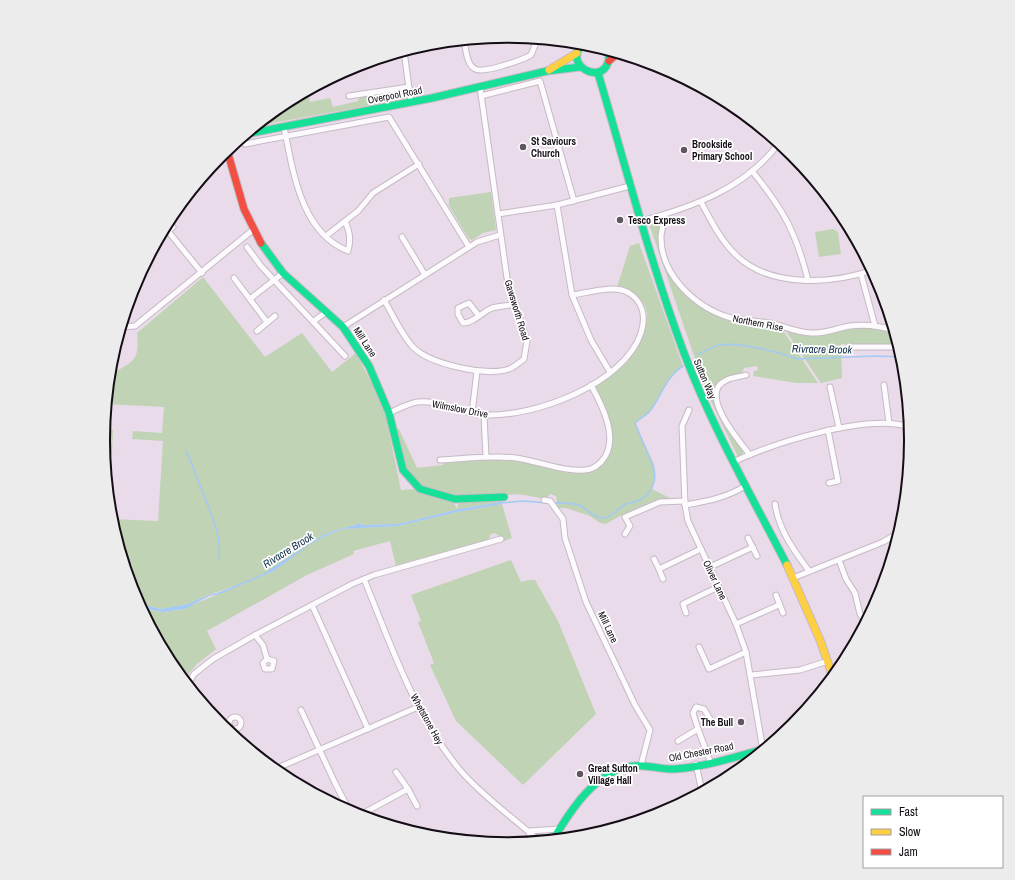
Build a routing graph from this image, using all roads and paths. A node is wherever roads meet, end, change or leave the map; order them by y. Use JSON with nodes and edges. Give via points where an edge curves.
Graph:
{"nodes":[{"id":1,"x":535,"y":44,"type":"edge"},
{"id":2,"x":465,"y":45,"type":"edge"},
{"id":3,"x":578,"y":50,"type":"edge"},
{"id":4,"x":576,"y":53,"type":"junction"},
{"id":5,"x":405,"y":57,"type":"edge"},
{"id":6,"x":609,"y":57,"type":"edge"},
{"id":7,"x":613,"y":58,"type":"edge"},
{"id":8,"x":609,"y":61,"type":"junction"},
{"id":9,"x":580,"y":68,"type":"junction"},
{"id":10,"x":547,"y":71,"type":"junction"},
{"id":11,"x":598,"y":73,"type":"junction"},
{"id":12,"x":409,"y":87,"type":"junction"},
{"id":13,"x":480,"y":87,"type":"junction"},
{"id":14,"x":349,"y":96,"type":"dead end"},
{"id":15,"x":481,"y":96,"type":"junction"},
{"id":16,"x":411,"y":103,"type":"junction"},
{"id":17,"x":284,"y":127,"type":"junction"},
{"id":18,"x":258,"y":132,"type":"edge"},
{"id":19,"x":286,"y":136,"type":"junction"},
{"id":20,"x":245,"y":144,"type":"dead end"},
{"id":21,"x":775,"y":147,"type":"edge"},
{"id":22,"x":229,"y":157,"type":"edge"},
{"id":23,"x":419,"y":164,"type":"junction"},
{"id":24,"x":752,"y":171,"type":"junction"},
{"id":25,"x":630,"y":186,"type":"junction"},
{"id":26,"x":574,"y":201,"type":"junction"},
{"id":27,"x":701,"y":202,"type":"junction"},
{"id":28,"x":557,"y":205,"type":"junction"},
{"id":29,"x":498,"y":214,"type":"junction"},
{"id":30,"x":665,"y":215,"type":"junction"},
{"id":31,"x":345,"y":221,"type":"junction"},
{"id":32,"x":641,"y":221,"type":"junction"},
{"id":33,"x":254,"y":229,"type":"junction"},
{"id":34,"x":169,"y":232,"type":"edge"},
{"id":35,"x":500,"y":234,"type":"junction"},
{"id":36,"x":326,"y":236,"type":"junction"},
{"id":37,"x":402,"y":237,"type":"dead end"},
{"id":38,"x":470,"y":246,"type":"junction"},
{"id":39,"x":247,"y":247,"type":"dead end"},
{"id":40,"x":283,"y":272,"type":"junction"},
{"id":41,"x":867,"y":272,"type":"edge"},
{"id":42,"x":202,"y":273,"type":"junction"},
{"id":43,"x":862,"y":274,"type":"junction"},
{"id":44,"x":425,"y":275,"type":"junction"},
{"id":45,"x":234,"y":278,"type":"dead end"},
{"id":46,"x":274,"y":280,"type":"junction"},
{"id":47,"x":808,"y":280,"type":"junction"},
{"id":48,"x":572,"y":295,"type":"junction"},
{"id":49,"x":250,"y":299,"type":"junction"},
{"id":50,"x":384,"y":300,"type":"junction"},
{"id":51,"x":515,"y":304,"type":"junction"},
{"id":52,"x":326,"y":312,"type":"junction"},
{"id":53,"x":275,"y":316,"type":"dead end"},
{"id":54,"x":479,"y":316,"type":"junction"},
{"id":55,"x":314,"y":321,"type":"junction"},
{"id":56,"x":267,"y":322,"type":"junction"},
{"id":57,"x":875,"y":326,"type":"junction"},
{"id":58,"x":127,"y":327,"type":"edge"},
{"id":59,"x":343,"y":327,"type":"junction"},
{"id":60,"x":888,"y":329,"type":"edge"},
{"id":61,"x":257,"y":331,"type":"dead end"},
{"id":62,"x":848,"y":347,"type":"dead end"},
{"id":63,"x":893,"y":347,"type":"edge"},
{"id":64,"x":345,"y":356,"type":"dead end"},
{"id":65,"x":477,"y":372,"type":"junction"},
{"id":66,"x":610,"y":372,"type":"junction"},
{"id":67,"x":746,"y":375,"type":"dead end"},
{"id":68,"x":884,"y":384,"type":"dead end"},
{"id":69,"x":591,"y":385,"type":"junction"},
{"id":70,"x":830,"y":387,"type":"dead end"},
{"id":71,"x":689,"y":410,"type":"dead end"},
{"id":72,"x":389,"y":413,"type":"junction"},
{"id":73,"x":472,"y":413,"type":"junction"},
{"id":74,"x":484,"y":416,"type":"junction"},
{"id":75,"x":889,"y":423,"type":"junction"},
{"id":76,"x":904,"y":426,"type":"edge"},
{"id":77,"x":838,"y":428,"type":"junction"},
{"id":78,"x":828,"y":430,"type":"junction"},
{"id":79,"x":750,"y":455,"type":"junction"},
{"id":80,"x":486,"y":457,"type":"junction"},
{"id":81,"x":440,"y":460,"type":"dead end"},
{"id":82,"x":733,"y":462,"type":"junction"},
{"id":83,"x":829,"y":483,"type":"dead end"},
{"id":84,"x":745,"y":486,"type":"junction"},
{"id":85,"x":504,"y":497,"type":"dead end"},
{"id":86,"x":544,"y":500,"type":"dead end"},
{"id":87,"x":685,"y":503,"type":"junction"},
{"id":88,"x":775,"y":504,"type":"dead end"},
{"id":89,"x":625,"y":534,"type":"dead end"},
{"id":90,"x":893,"y":536,"type":"edge"},
{"id":91,"x":748,"y":538,"type":"dead end"},
{"id":92,"x":501,"y":539,"type":"dead end"},
{"id":93,"x":752,"y":547,"type":"junction"},
{"id":94,"x":701,"y":549,"type":"junction"},
{"id":95,"x":757,"y":556,"type":"dead end"},
{"id":96,"x":654,"y":559,"type":"dead end"},
{"id":97,"x":839,"y":560,"type":"junction"},
{"id":98,"x":710,"y":567,"type":"junction"},
{"id":99,"x":659,"y":569,"type":"junction"},
{"id":100,"x":809,"y":571,"type":"junction"},
{"id":101,"x":793,"y":578,"type":"junction"},
{"id":102,"x":364,"y":579,"type":"junction"},
{"id":103,"x":663,"y":579,"type":"dead end"},
{"id":104,"x":718,"y":587,"type":"junction"},
{"id":105,"x":776,"y":595,"type":"dead end"},
{"id":106,"x":312,"y":605,"type":"junction"},
{"id":107,"x":779,"y":605,"type":"junction"},
{"id":108,"x":686,"y":613,"type":"dead end"},
{"id":109,"x":783,"y":613,"type":"dead end"},
{"id":110,"x":864,"y":616,"type":"edge"},
{"id":111,"x":736,"y":624,"type":"junction"},
{"id":112,"x":255,"y":635,"type":"junction"},
{"id":113,"x":699,"y":647,"type":"dead end"},
{"id":114,"x":746,"y":652,"type":"junction"},
{"id":115,"x":267,"y":659,"type":"dead end"},
{"id":116,"x":828,"y":661,"type":"junction"},
{"id":117,"x":831,"y":670,"type":"edge"},
{"id":118,"x":751,"y":675,"type":"junction"},
{"id":119,"x":191,"y":679,"type":"edge"},
{"id":120,"x":418,"y":707,"type":"junction"},
{"id":121,"x":301,"y":710,"type":"dead end"},
{"id":122,"x":712,"y":722,"type":"dead end"},
{"id":123,"x":368,"y":729,"type":"junction"},
{"id":124,"x":698,"y":729,"type":"junction"},
{"id":125,"x":678,"y":741,"type":"dead end"},
{"id":126,"x":763,"y":743,"type":"edge"},
{"id":127,"x":320,"y":749,"type":"junction"},
{"id":128,"x":752,"y":753,"type":"edge"},
{"id":129,"x":710,"y":762,"type":"junction"},
{"id":130,"x":696,"y":764,"type":"junction"},
{"id":131,"x":282,"y":766,"type":"edge"},
{"id":132,"x":641,"y":766,"type":"junction"},
{"id":133,"x":396,"y":772,"type":"dead end"},
{"id":134,"x":701,"y":787,"type":"edge"},
{"id":135,"x":408,"y":790,"type":"junction"},
{"id":136,"x":345,"y":802,"type":"edge"},
{"id":137,"x":417,"y":806,"type":"dead end"},
{"id":138,"x":367,"y":811,"type":"edge"},
{"id":139,"x":559,"y":829,"type":"junction"},
{"id":140,"x":529,"y":832,"type":"junction"},
{"id":141,"x":556,"y":834,"type":"edge"},
{"id":142,"x":530,"y":836,"type":"edge"},
{"id":143,"x":533,"y":836,"type":"edge"}],
"edges":[{"from":1,"to":2,"type":"street","via":[[532,56],[482,70],[470,65]]},
{"from":3,"to":4,"type":"main road"},
{"from":4,"to":9,"type":"main road"},
{"from":4,"to":10,"type":"main road","name":"Overpool Road"},
{"from":5,"to":12,"type":"street"},
{"from":6,"to":8,"type":"main road"},
{"from":7,"to":8,"type":"main road"},
{"from":8,"to":11,"type":"main road"},
{"from":9,"to":10,"type":"main road","name":"Overpool Road"},
{"from":9,"to":11,"type":"main road","via":[[586,72]]},
{"from":10,"to":13,"type":"main road","name":"Overpool Road"},
{"from":11,"to":25,"type":"main road","name":"Sutton Way"},
{"from":12,"to":14,"type":"street"},
{"from":12,"to":16,"type":"street"},
{"from":13,"to":15,"type":"street","name":"Gawsworth Road"},
{"from":13,"to":16,"type":"main road","name":"Overpool Road"},
{"from":15,"to":26,"type":"street","via":[[540,81]]},
{"from":15,"to":29,"type":"street","name":"Gawsworth Road"},
{"from":16,"to":17,"type":"main road","name":"Overpool Road"},
{"from":17,"to":18,"type":"main road","name":"Overpool Road"},
{"from":17,"to":19,"type":"street"},
{"from":19,"to":20,"type":"street","name":"Overpool Road"},
{"from":19,"to":23,"type":"street","name":"Overpool Road","via":[[389,117]]},
{"from":19,"to":36,"type":"street","via":[[298,192],[308,213]]},
{"from":21,"to":24,"type":"street"},
{"from":22,"to":33,"type":"main road","name":"Mill Lane","via":[[244,209]]},
{"from":23,"to":31,"type":"street","via":[[373,193],[358,211]]},
{"from":23,"to":38,"type":"street"},
{"from":24,"to":27,"type":"street","via":[[730,187]]},
{"from":24,"to":47,"type":"street","via":[[785,216],[796,238]]},
{"from":25,"to":26,"type":"street"},
{"from":25,"to":32,"type":"main road","name":"Sutton Way"},
{"from":26,"to":28,"type":"street"},
{"from":27,"to":30,"type":"street"},
{"from":27,"to":47,"type":"street","via":[[713,225],[738,257],[774,276]]},
{"from":28,"to":29,"type":"street"},
{"from":28,"to":48,"type":"street"},
{"from":29,"to":35,"type":"street","name":"Gawsworth Road"},
{"from":30,"to":32,"type":"street"},
{"from":30,"to":57,"type":"street","name":"Northern Rise","via":[[661,236],[668,267],[685,291],[703,305],[732,318],[773,324],[804,333],[818,333],[849,326]]},
{"from":31,"to":36,"type":"street"},
{"from":31,"to":36,"type":"street","via":[[351,240],[348,251],[336,246]]},
{"from":32,"to":82,"type":"main road","name":"Sutton Way","via":[[682,348]]},
{"from":33,"to":40,"type":"main road","name":"Mill Lane","via":[[267,252]]},
{"from":33,"to":42,"type":"street"},
{"from":34,"to":42,"type":"street"},
{"from":35,"to":38,"type":"street"},
{"from":35,"to":51,"type":"street","name":"Gawsworth Road","via":[[507,278]]},
{"from":37,"to":44,"type":"street"},
{"from":38,"to":44,"type":"street"},
{"from":39,"to":46,"type":"street"},
{"from":40,"to":46,"type":"street"},
{"from":40,"to":52,"type":"main road","name":"Mill Lane"},
{"from":41,"to":43,"type":"street"},
{"from":42,"to":58,"type":"street","via":[[135,326]]},
{"from":43,"to":47,"type":"street","via":[[839,279]]},
{"from":43,"to":57,"type":"street"},
{"from":44,"to":50,"type":"street"},
{"from":45,"to":49,"type":"street"},
{"from":46,"to":49,"type":"street"},
{"from":46,"to":55,"type":"street"},
{"from":48,"to":66,"type":"street","via":[[591,340]]},
{"from":48,"to":66,"type":"street","name":"Wilmslow Drive","via":[[621,290],[637,300],[642,308],[644,319],[641,333],[632,352]]},
{"from":49,"to":56,"type":"street"},
{"from":50,"to":59,"type":"street"},
{"from":50,"to":65,"type":"street","name":"Gawsworth Road","via":[[408,339],[420,353],[433,360]]},
{"from":51,"to":54,"type":"street","via":[[492,308]]},
{"from":51,"to":65,"type":"street","name":"Gawsworth Road","via":[[527,341],[524,359],[510,369]]},
{"from":52,"to":55,"type":"street"},
{"from":52,"to":59,"type":"main road","name":"Mill Lane"},
{"from":53,"to":56,"type":"street"},
{"from":54,"to":54,"type":"street","via":[[463,323],[458,308],[469,303]]},
{"from":55,"to":64,"type":"street"},
{"from":56,"to":61,"type":"street"},
{"from":57,"to":60,"type":"street","name":"Northern Rise"},
{"from":59,"to":72,"type":"main road","name":"Mill Lane","via":[[369,366]]},
{"from":62,"to":63,"type":"street"},
{"from":65,"to":73,"type":"street"},
{"from":66,"to":69,"type":"street","name":"Wilmslow Drive"},
{"from":67,"to":79,"type":"street","via":[[725,381],[717,390],[716,396],[728,427]]},
{"from":68,"to":75,"type":"street"},
{"from":69,"to":74,"type":"street","name":"Wilmslow Drive","via":[[533,410]]},
{"from":69,"to":80,"type":"street","via":[[603,408],[609,435],[607,454],[598,465],[585,470],[571,470],[517,458]]},
{"from":70,"to":77,"type":"street"},
{"from":71,"to":87,"type":"street","name":"Oliver Lane","via":[[682,426]]},
{"from":72,"to":73,"type":"street","name":"Wilmslow Drive","via":[[411,404],[426,402]]},
{"from":72,"to":85,"type":"main road","name":"Mill Lane","via":[[403,470],[420,489],[455,499]]},
{"from":73,"to":74,"type":"street","name":"Wilmslow Drive"},
{"from":74,"to":80,"type":"street"},
{"from":75,"to":76,"type":"street"},
{"from":75,"to":77,"type":"street"},
{"from":77,"to":78,"type":"street"},
{"from":78,"to":79,"type":"street"},
{"from":78,"to":83,"type":"street","via":[[838,481]]},
{"from":79,"to":82,"type":"street"},
{"from":80,"to":81,"type":"street"},
{"from":82,"to":84,"type":"main road","name":"Sutton Way"},
{"from":84,"to":87,"type":"street","via":[[718,499]]},
{"from":84,"to":101,"type":"main road","name":"Sutton Way"},
{"from":86,"to":132,"type":"street","name":"Mill Lane","via":[[550,501],[562,519],[565,538],[586,602],[635,705],[650,730]]},
{"from":87,"to":89,"type":"street","via":[[660,502],[625,518],[630,526]]},
{"from":87,"to":94,"type":"street","name":"Oliver Lane","via":[[688,521]]},
{"from":88,"to":100,"type":"street","via":[[776,514],[786,539]]},
{"from":90,"to":97,"type":"street"},
{"from":91,"to":93,"type":"street"},
{"from":92,"to":102,"type":"street"},
{"from":93,"to":95,"type":"street"},
{"from":93,"to":98,"type":"street"},
{"from":94,"to":98,"type":"street","name":"Oliver Lane"},
{"from":94,"to":99,"type":"street"},
{"from":96,"to":99,"type":"street"},
{"from":97,"to":100,"type":"street"},
{"from":97,"to":110,"type":"street","via":[[855,593],[860,614]]},
{"from":98,"to":104,"type":"street","name":"Oliver Lane"},
{"from":99,"to":103,"type":"street"},
{"from":100,"to":101,"type":"street"},
{"from":101,"to":116,"type":"main road","name":"Sutton Way"},
{"from":102,"to":106,"type":"street"},
{"from":102,"to":120,"type":"street","name":"Whetstone Hey"},
{"from":104,"to":108,"type":"street","via":[[683,604]]},
{"from":104,"to":111,"type":"street","name":"Oliver Lane"},
{"from":105,"to":107,"type":"street"},
{"from":106,"to":112,"type":"street"},
{"from":106,"to":123,"type":"street"},
{"from":107,"to":109,"type":"street"},
{"from":107,"to":111,"type":"street"},
{"from":111,"to":114,"type":"street","name":"Oliver Lane"},
{"from":112,"to":115,"type":"street","via":[[263,645]]},
{"from":112,"to":119,"type":"street","via":[[213,659]]},
{"from":113,"to":114,"type":"street","via":[[709,669]]},
{"from":114,"to":118,"type":"street","name":"Oliver Lane"},
{"from":116,"to":117,"type":"main road","name":"Sutton Way"},
{"from":116,"to":118,"type":"street","via":[[800,670]]},
{"from":118,"to":126,"type":"street","name":"Oliver Lane"},
{"from":120,"to":123,"type":"street"},
{"from":120,"to":140,"type":"street","name":"Whetstone Hey","via":[[438,742],[461,771],[488,800]]},
{"from":121,"to":127,"type":"street"},
{"from":122,"to":124,"type":"street","via":[[704,709],[696,707],[693,713]]},
{"from":123,"to":127,"type":"street"},
{"from":124,"to":125,"type":"street"},
{"from":124,"to":129,"type":"street"},
{"from":127,"to":131,"type":"street"},
{"from":127,"to":136,"type":"street"},
{"from":128,"to":129,"type":"main road","name":"Old Chester Road"},
{"from":129,"to":130,"type":"main road","name":"Old Chester Road"},
{"from":130,"to":132,"type":"main road","name":"Old Chester Road","via":[[674,769]]},
{"from":130,"to":134,"type":"street"},
{"from":132,"to":139,"type":"main road","name":"Old Chester Road","via":[[620,769],[599,781],[575,806]]},
{"from":133,"to":135,"type":"street"},
{"from":135,"to":137,"type":"street"},
{"from":135,"to":138,"type":"street"},
{"from":139,"to":140,"type":"street"},
{"from":139,"to":141,"type":"main road","name":"Old Chester Road"},
{"from":140,"to":142,"type":"street"},
{"from":140,"to":143,"type":"street","name":"Whetstone Hey"}]}
